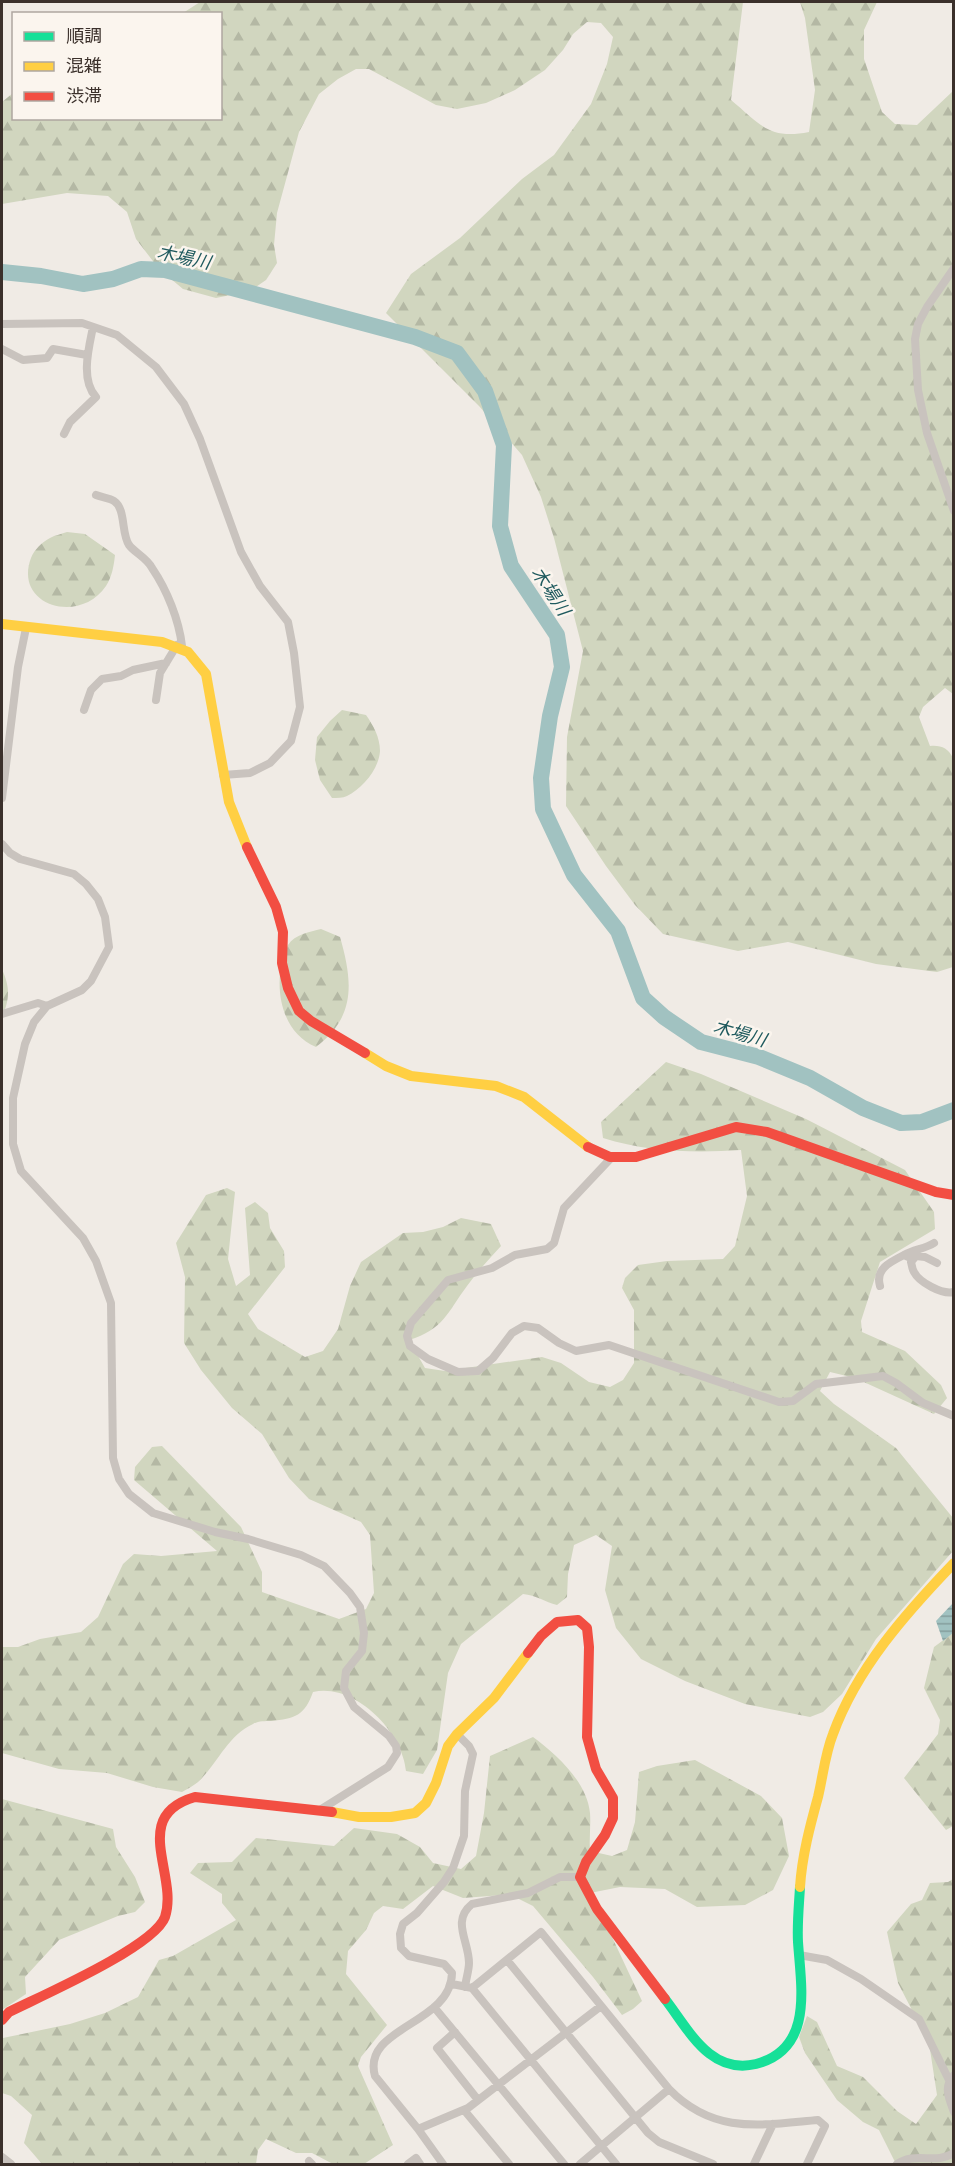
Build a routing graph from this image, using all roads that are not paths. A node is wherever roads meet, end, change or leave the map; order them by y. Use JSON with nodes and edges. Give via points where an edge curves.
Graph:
{"nodes":[{"id":1,"x":954,"y":268,"type":"edge"},
{"id":2,"x":2,"y":324,"type":"edge"},
{"id":3,"x":93,"y":327,"type":"junction"},
{"id":4,"x":2,"y":349,"type":"edge"},
{"id":5,"x":87,"y":355,"type":"junction"},
{"id":6,"x":64,"y":434,"type":"dead end"},
{"id":7,"x":96,"y":495,"type":"dead end"},
{"id":8,"x":954,"y":511,"type":"edge"},
{"id":9,"x":2,"y":624,"type":"edge"},
{"id":10,"x":26,"y":628,"type":"junction"},
{"id":11,"x":179,"y":646,"type":"junction"},
{"id":12,"x":166,"y":663,"type":"junction"},
{"id":13,"x":156,"y":700,"type":"dead end"},
{"id":14,"x":84,"y":710,"type":"dead end"},
{"id":15,"x":223,"y":776,"type":"junction"},
{"id":16,"x":2,"y":798,"type":"edge"},
{"id":17,"x":2,"y":844,"type":"edge"},
{"id":18,"x":48,"y":1006,"type":"junction"},
{"id":19,"x":2,"y":1014,"type":"edge"},
{"id":20,"x":612,"y":1157,"type":"junction"},
{"id":21,"x":954,"y":1195,"type":"edge"},
{"id":22,"x":934,"y":1243,"type":"dead end"},
{"id":23,"x":904,"y":1255,"type":"junction"},
{"id":24,"x":913,"y":1259,"type":"junction"},
{"id":25,"x":937,"y":1263,"type":"dead end"},
{"id":26,"x":880,"y":1286,"type":"dead end"},
{"id":27,"x":954,"y":1292,"type":"edge"},
{"id":28,"x":954,"y":1416,"type":"edge"},
{"id":29,"x":954,"y":1563,"type":"edge"},
{"id":30,"x":457,"y":1734,"type":"junction"},
{"id":31,"x":320,"y":1810,"type":"junction"},
{"id":32,"x":580,"y":1877,"type":"junction"},
{"id":33,"x":799,"y":1955,"type":"junction"},
{"id":34,"x":507,"y":1960,"type":"junction"},
{"id":35,"x":452,"y":1984,"type":"junction"},
{"id":36,"x":468,"y":1987,"type":"junction"},
{"id":37,"x":601,"y":2006,"type":"junction"},
{"id":38,"x":434,"y":2007,"type":"junction"},
{"id":39,"x":2,"y":2020,"type":"edge"},
{"id":40,"x":455,"y":2032,"type":"junction"},
{"id":41,"x":566,"y":2032,"type":"junction"},
{"id":42,"x":530,"y":2060,"type":"junction"},
{"id":43,"x":951,"y":2077,"type":"edge"},
{"id":44,"x":498,"y":2085,"type":"junction"},
{"id":45,"x":669,"y":2089,"type":"junction"},
{"id":46,"x":478,"y":2100,"type":"junction"},
{"id":47,"x":464,"y":2110,"type":"junction"},
{"id":48,"x":954,"y":2112,"type":"edge"},
{"id":49,"x":635,"y":2118,"type":"junction"},
{"id":50,"x":773,"y":2124,"type":"junction"},
{"id":51,"x":418,"y":2130,"type":"junction"},
{"id":52,"x":602,"y":2147,"type":"junction"},
{"id":53,"x":954,"y":2153,"type":"edge"},
{"id":54,"x":2,"y":2157,"type":"edge"},
{"id":55,"x":11,"y":2164,"type":"edge"},
{"id":56,"x":408,"y":2164,"type":"edge"},
{"id":57,"x":420,"y":2164,"type":"edge"},
{"id":58,"x":443,"y":2164,"type":"edge"},
{"id":59,"x":509,"y":2164,"type":"edge"},
{"id":60,"x":564,"y":2164,"type":"edge"},
{"id":61,"x":580,"y":2164,"type":"edge"},
{"id":62,"x":616,"y":2164,"type":"edge"},
{"id":63,"x":712,"y":2164,"type":"edge"},
{"id":64,"x":754,"y":2164,"type":"edge"},
{"id":65,"x":807,"y":2164,"type":"edge"},
{"id":66,"x":897,"y":2164,"type":"edge"}],
"edges":[{"from":1,"to":8,"type":"street","via":[[927,307],[915,339],[918,390],[927,433]]},
{"from":2,"to":3,"type":"street","via":[[82,323]]},
{"from":3,"to":5,"type":"street"},
{"from":3,"to":15,"type":"street","via":[[117,335],[156,367],[184,404],[241,552],[288,622],[300,707],[291,741],[270,763],[250,773]]},
{"from":4,"to":5,"type":"street","via":[[23,360],[47,358],[53,349]]},
{"from":5,"to":6,"type":"street","via":[[91,392],[96,397],[70,422]]},
{"from":7,"to":11,"type":"street","via":[[114,501],[120,509],[129,545],[152,566],[174,610],[180,630]]},
{"from":9,"to":10,"type":"street"},
{"from":10,"to":11,"type":"street"},
{"from":10,"to":16,"type":"street"},
{"from":11,"to":12,"type":"street"},
{"from":11,"to":15,"type":"street","via":[[195,656],[206,674]]},
{"from":12,"to":13,"type":"street","via":[[160,673]]},
{"from":12,"to":14,"type":"street","via":[[102,679],[91,690]]},
{"from":15,"to":20,"type":"street","via":[[239,830],[276,907],[283,932],[282,963],[299,1011],[386,1066],[411,1076],[495,1086],[524,1097],[590,1149]]},
{"from":17,"to":18,"type":"street","via":[[20,858],[74,874],[98,899],[105,916],[109,947],[91,981],[82,990]]},
{"from":18,"to":19,"type":"street","via":[[38,1003]]},
{"from":18,"to":31,"type":"street","via":[[34,1022],[25,1044],[13,1098],[13,1144],[21,1171],[83,1238],[111,1303],[113,1458],[119,1479],[129,1494],[153,1513],[302,1555],[324,1566],[360,1607],[362,1651],[346,1671],[344,1688],[354,1707],[389,1736],[396,1753],[388,1767]]},
{"from":20,"to":21,"type":"street","via":[[636,1157],[736,1127],[767,1132]]},
{"from":20,"to":28,"type":"street","via":[[564,1208],[554,1243],[547,1249],[515,1254],[492,1268],[448,1280],[411,1323],[407,1336],[411,1346],[428,1359],[458,1372],[478,1371],[494,1358],[512,1333],[524,1326],[538,1328],[576,1351],[609,1345],[779,1402],[793,1401],[816,1384],[884,1376],[923,1403]]},
{"from":22,"to":23,"type":"street"},
{"from":23,"to":24,"type":"street"},
{"from":23,"to":26,"type":"street","via":[[882,1269]]},
{"from":24,"to":25,"type":"street","via":[[925,1257]]},
{"from":24,"to":27,"type":"street","via":[[914,1272],[922,1281]]},
{"from":29,"to":33,"type":"street","via":[[878,1653],[852,1691],[833,1731],[801,1865]]},
{"from":30,"to":31,"type":"street","via":[[448,1746],[426,1803],[415,1813],[359,1817]]},
{"from":30,"to":32,"type":"street","via":[[494,1698],[541,1636],[558,1622],[578,1620],[587,1628],[587,1737],[596,1769],[613,1798],[613,1818]]},
{"from":30,"to":35,"type":"street","via":[[473,1754],[465,1791],[464,1836],[444,1882],[403,1924],[400,1934],[401,1948],[409,1956],[444,1964],[452,1973]]},
{"from":31,"to":39,"type":"street","via":[[195,1797],[183,1801],[168,1812],[160,1826],[168,1900],[165,1918],[154,1932],[89,1972],[9,2012]]},
{"from":32,"to":33,"type":"street","via":[[597,1910],[706,2053],[722,2062],[740,2066],[762,2063],[781,2052],[794,2036],[800,2013]]},
{"from":32,"to":36,"type":"street","via":[[560,1877],[528,1893],[472,1904],[465,1910],[460,1922],[469,1963]]},
{"from":33,"to":43,"type":"street","via":[[827,1960],[919,2019]]},
{"from":34,"to":36,"type":"street"},
{"from":34,"to":37,"type":"street","via":[[541,1932]]},
{"from":34,"to":41,"type":"street"},
{"from":35,"to":36,"type":"street"},
{"from":35,"to":38,"type":"street","via":[[446,1997]]},
{"from":36,"to":42,"type":"street"},
{"from":37,"to":41,"type":"street"},
{"from":37,"to":45,"type":"street"},
{"from":38,"to":40,"type":"street"},
{"from":38,"to":51,"type":"street","via":[[393,2034],[374,2057],[372,2068]]},
{"from":40,"to":44,"type":"street"},
{"from":40,"to":46,"type":"street","via":[[436,2048]]},
{"from":41,"to":42,"type":"street"},
{"from":41,"to":49,"type":"street"},
{"from":42,"to":44,"type":"street"},
{"from":42,"to":52,"type":"street"},
{"from":43,"to":48,"type":"street","via":[[948,2095]]},
{"from":44,"to":46,"type":"street"},
{"from":44,"to":60,"type":"street"},
{"from":45,"to":49,"type":"street"},
{"from":45,"to":50,"type":"street","via":[[682,2103],[722,2121],[738,2125]]},
{"from":46,"to":47,"type":"street"},
{"from":47,"to":51,"type":"street"},
{"from":47,"to":59,"type":"street"},
{"from":49,"to":52,"type":"street"},
{"from":49,"to":63,"type":"street","via":[[659,2142]]},
{"from":50,"to":64,"type":"street"},
{"from":50,"to":65,"type":"street","via":[[818,2120],[825,2126]]},
{"from":51,"to":58,"type":"street"},
{"from":52,"to":61,"type":"street"},
{"from":52,"to":62,"type":"street"},
{"from":53,"to":66,"type":"street","via":[[943,2158],[906,2158]]},
{"from":54,"to":55,"type":"street"},
{"from":56,"to":57,"type":"street","via":[[416,2158]]}]}
